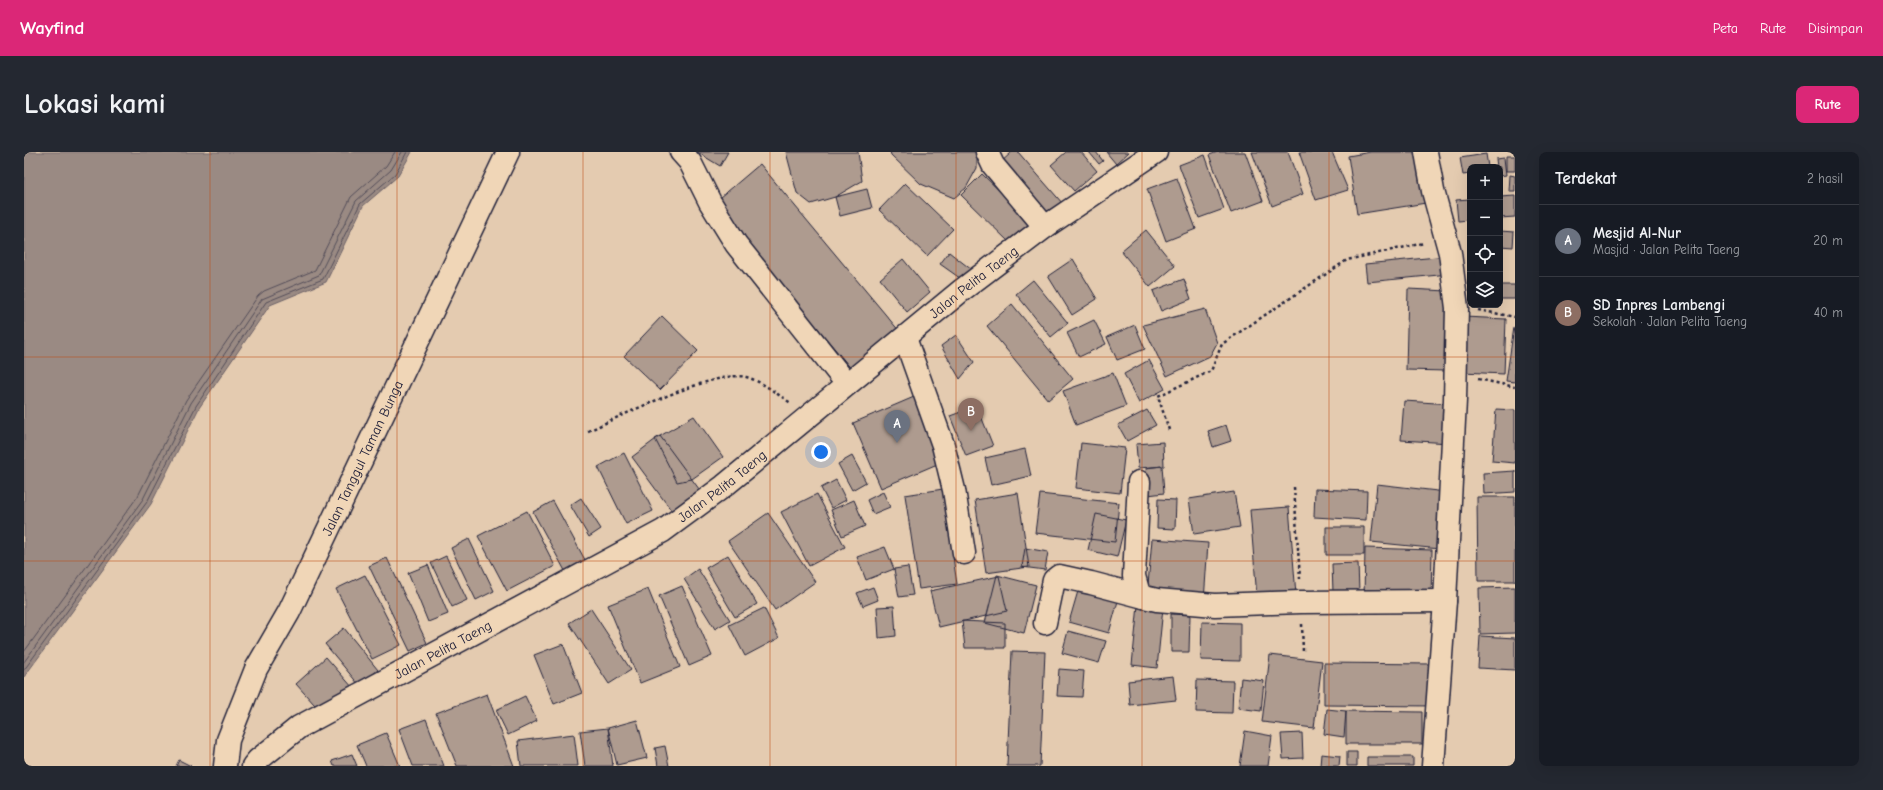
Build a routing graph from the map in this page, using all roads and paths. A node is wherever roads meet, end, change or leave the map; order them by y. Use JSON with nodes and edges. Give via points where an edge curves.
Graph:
{"nodes":[{"id":1,"x":508,"y":152,"type":"edge"},
{"id":2,"x":681,"y":152,"type":"edge"},
{"id":3,"x":987,"y":152,"type":"edge"},
{"id":4,"x":1156,"y":152,"type":"edge"},
{"id":5,"x":1426,"y":152,"type":"edge"},
{"id":6,"x":1045,"y":227,"type":"junction"},
{"id":7,"x":1446,"y":238,"type":"junction"},
{"id":8,"x":1457,"y":308,"type":"junction"},
{"id":9,"x":1515,"y":317,"type":"edge"},
{"id":10,"x":905,"y":338,"type":"junction"},
{"id":11,"x":1454,"y":373,"type":"junction"},
{"id":12,"x":847,"y":384,"type":"junction"},
{"id":13,"x":1515,"y":387,"type":"edge"},
{"id":14,"x":811,"y":414,"type":"junction"},
{"id":15,"x":1169,"y":430,"type":"dead end"},
{"id":16,"x":588,"y":431,"type":"dead end"},
{"id":17,"x":1139,"y":482,"type":"dead end"},
{"id":18,"x":1294,"y":486,"type":"dead end"},
{"id":19,"x":964,"y":553,"type":"dead end"},
{"id":20,"x":1144,"y":597,"type":"junction"},
{"id":21,"x":1445,"y":601,"type":"junction"},
{"id":22,"x":1301,"y":602,"type":"junction"},
{"id":23,"x":1045,"y":623,"type":"dead end"},
{"id":24,"x":1303,"y":652,"type":"dead end"},
{"id":25,"x":225,"y":766,"type":"edge"},
{"id":26,"x":253,"y":766,"type":"edge"},
{"id":27,"x":1433,"y":766,"type":"edge"}],
"edges":[{"from":1,"to":25,"type":"street","name":"Jalan Tanggul Taman Bunga","via":[[289,612],[256,669],[228,740]]},
{"from":2,"to":12,"type":"street","via":[[690,162],[710,202],[736,244]]},
{"from":3,"to":6,"type":"street","via":[[993,165]]},
{"from":4,"to":6,"type":"street","name":"Jalan Pelita Taeng"},
{"from":5,"to":7,"type":"street","via":[[1432,191]]},
{"from":6,"to":10,"type":"street","name":"Jalan Pelita Taeng","via":[[962,290]]},
{"from":7,"to":8,"type":"street"},
{"from":7,"to":15,"type":"path","via":[[1347,260],[1222,344],[1211,371],[1158,396]]},
{"from":8,"to":9,"type":"path"},
{"from":8,"to":11,"type":"street"},
{"from":10,"to":12,"type":"street","name":"Jalan Pelita Taeng"},
{"from":10,"to":19,"type":"street","via":[[943,445],[954,490]]},
{"from":11,"to":13,"type":"path"},
{"from":11,"to":21,"type":"street"},
{"from":12,"to":14,"type":"street","name":"Jalan Pelita Taeng"},
{"from":14,"to":16,"type":"path","via":[[765,385],[745,376],[726,378],[673,393]]},
{"from":14,"to":26,"type":"street","name":"Jalan Pelita Taeng","via":[[724,486],[663,531],[299,728]]},
{"from":17,"to":20,"type":"street","via":[[1134,576],[1139,594]]},
{"from":18,"to":22,"type":"path"},
{"from":20,"to":22,"type":"street","via":[[1216,605]]},
{"from":20,"to":23,"type":"street","via":[[1059,576],[1054,580]]},
{"from":21,"to":22,"type":"street"},
{"from":21,"to":27,"type":"street"},
{"from":22,"to":24,"type":"path"}]}
